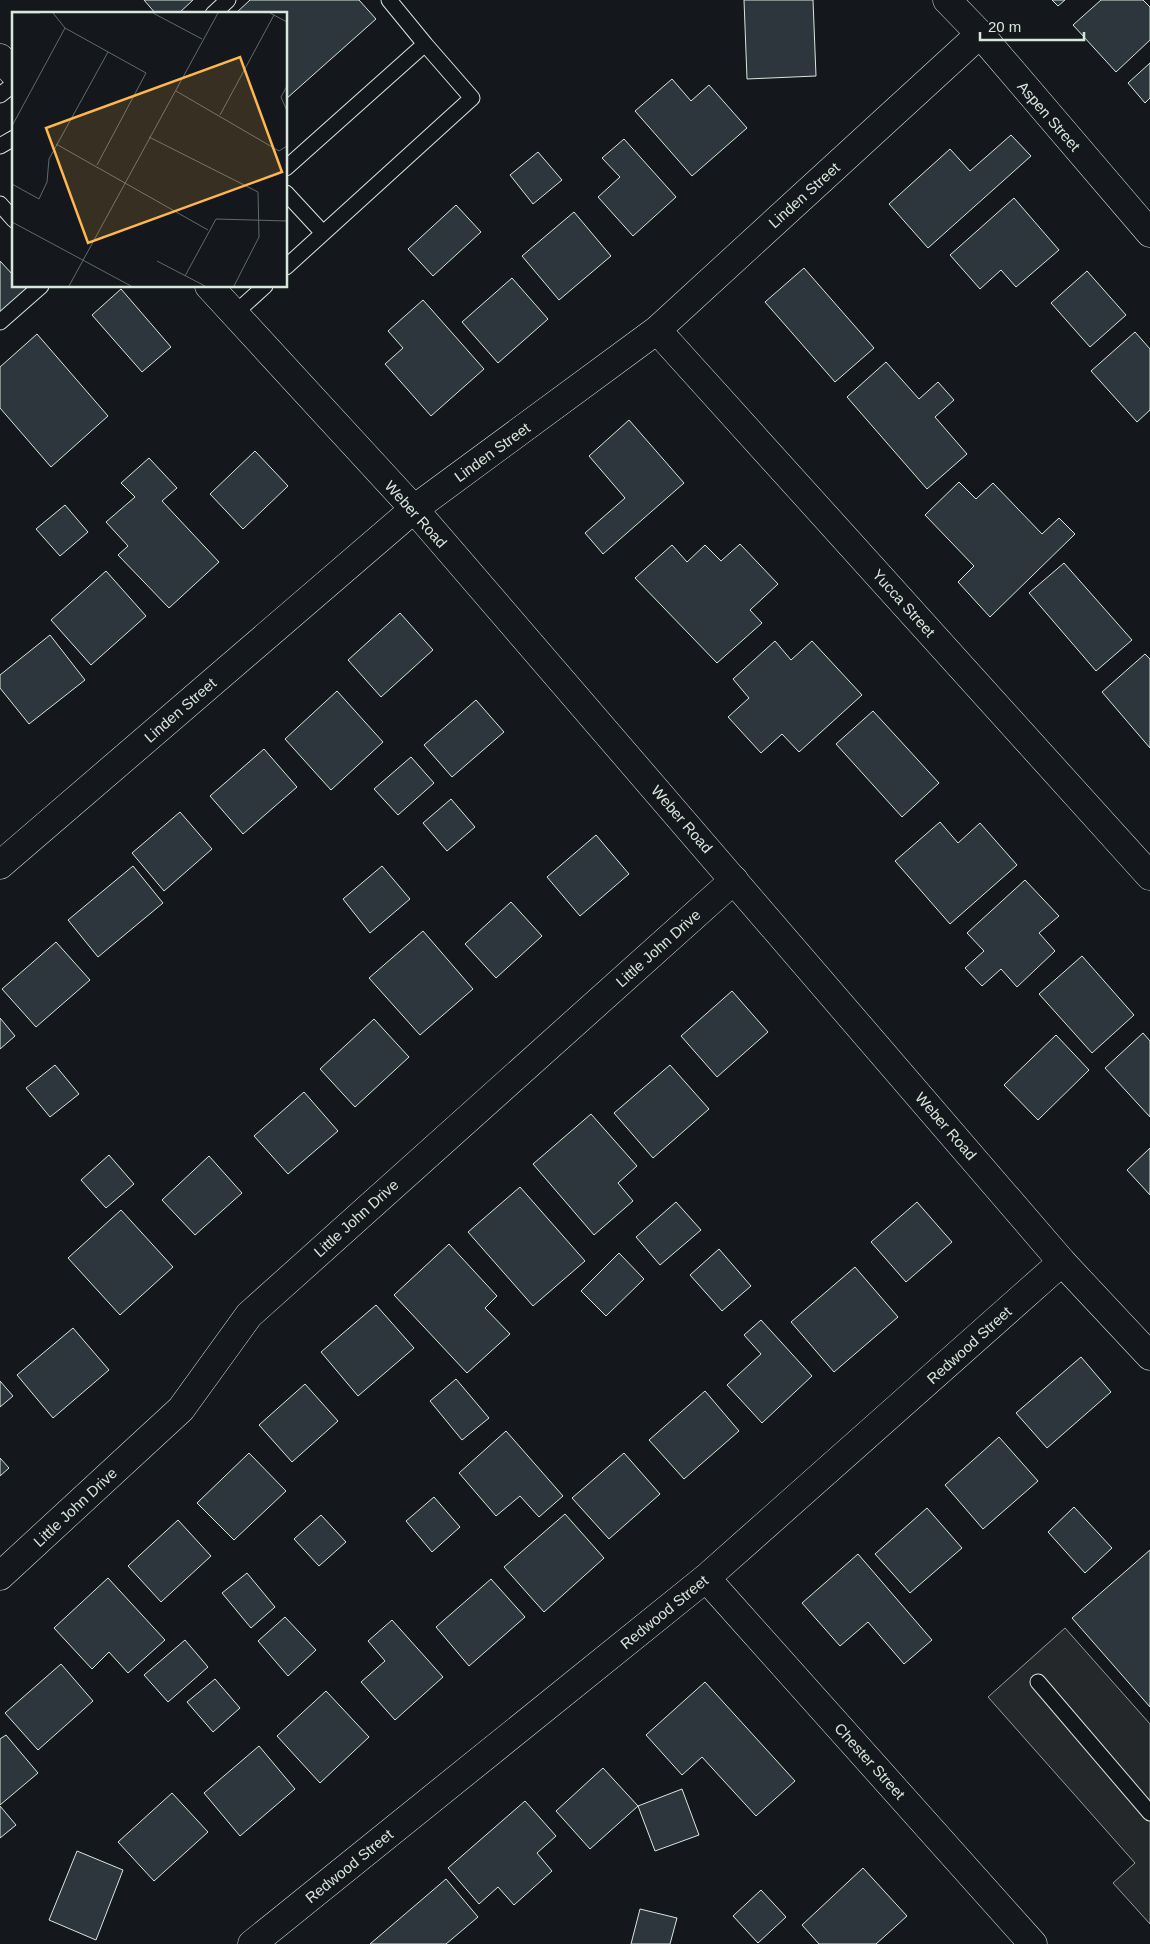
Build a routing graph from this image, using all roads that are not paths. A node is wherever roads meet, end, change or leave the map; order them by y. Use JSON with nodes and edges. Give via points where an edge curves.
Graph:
{"nodes":[{"id":1,"x":228,"y":0,"type":"edge"},
{"id":2,"x":389,"y":0,"type":"edge"},
{"id":3,"x":947,"y":0,"type":"edge"},
{"id":4,"x":215,"y":12,"type":"edge"},
{"id":5,"x":980,"y":34,"type":"junction"},
{"id":6,"x":425,"y":44,"type":"junction"},
{"id":7,"x":0,"y":58,"type":"edge"},
{"id":8,"x":12,"y":71,"type":"edge"},
{"id":9,"x":12,"y":86,"type":"edge"},
{"id":10,"x":0,"y":96,"type":"edge"},
{"id":11,"x":12,"y":139,"type":"edge"},
{"id":12,"x":0,"y":146,"type":"edge"},
{"id":13,"x":288,"y":166,"type":"edge"},
{"id":14,"x":288,"y":195,"type":"edge"},
{"id":15,"x":0,"y":204,"type":"edge"},
{"id":16,"x":12,"y":218,"type":"edge"},
{"id":17,"x":1150,"y":233,"type":"edge"},
{"id":18,"x":323,"y":234,"type":"junction"},
{"id":19,"x":288,"y":265,"type":"edge"},
{"id":20,"x":39,"y":288,"type":"edge"},
{"id":21,"x":211,"y":288,"type":"edge"},
{"id":22,"x":263,"y":288,"type":"edge"},
{"id":23,"x":234,"y":314,"type":"junction"},
{"id":24,"x":0,"y":322,"type":"edge"},
{"id":25,"x":657,"y":330,"type":"junction"},
{"id":26,"x":414,"y":510,"type":"junction"},
{"id":27,"x":0,"y":865,"type":"edge"},
{"id":28,"x":1150,"y":876,"type":"edge"},
{"id":29,"x":734,"y":880,"type":"junction"},
{"id":30,"x":1062,"y":1262,"type":"junction"},
{"id":31,"x":1150,"y":1356,"type":"edge"},
{"id":32,"x":0,"y":1576,"type":"edge"},
{"id":33,"x":706,"y":1578,"type":"junction"},
{"id":34,"x":1038,"y":1682,"type":"dead end"},
{"id":35,"x":1150,"y":1813,"type":"edge"},
{"id":36,"x":252,"y":1944,"type":"edge"},
{"id":37,"x":1033,"y":1944,"type":"edge"}],
"edges":[{"from":1,"to":4,"type":"lane"},
{"from":2,"to":6,"type":"lane"},
{"from":3,"to":5,"type":"street","name":"Aspen Street"},
{"from":5,"to":17,"type":"street","name":"Aspen Street"},
{"from":5,"to":25,"type":"street","name":"Linden Street"},
{"from":6,"to":13,"type":"lane"},
{"from":6,"to":18,"type":"lane","via":[[472,98]]},
{"from":7,"to":8,"type":"street"},
{"from":9,"to":10,"type":"lane"},
{"from":11,"to":12,"type":"lane"},
{"from":14,"to":18,"type":"lane"},
{"from":15,"to":16,"type":"lane"},
{"from":18,"to":19,"type":"lane"},
{"from":20,"to":24,"type":"lane"},
{"from":21,"to":23,"type":"street","name":"Weber Road"},
{"from":22,"to":23,"type":"lane"},
{"from":23,"to":26,"type":"street","name":"Weber Road"},
{"from":25,"to":26,"type":"street","name":"Linden Street"},
{"from":25,"to":28,"type":"street","name":"Yucca Street"},
{"from":26,"to":27,"type":"street","name":"Linden Street"},
{"from":26,"to":29,"type":"street","name":"Weber Road"},
{"from":29,"to":30,"type":"street","name":"Weber Road"},
{"from":29,"to":32,"type":"street","name":"Little John Drive","via":[[249,1315],[181,1409]]},
{"from":30,"to":31,"type":"street","name":"Weber Road"},
{"from":30,"to":33,"type":"street","name":"Redwood Street"},
{"from":33,"to":36,"type":"street","name":"Redwood Street"},
{"from":33,"to":37,"type":"street","name":"Chester Street"},
{"from":34,"to":35,"type":"lane"}]}
